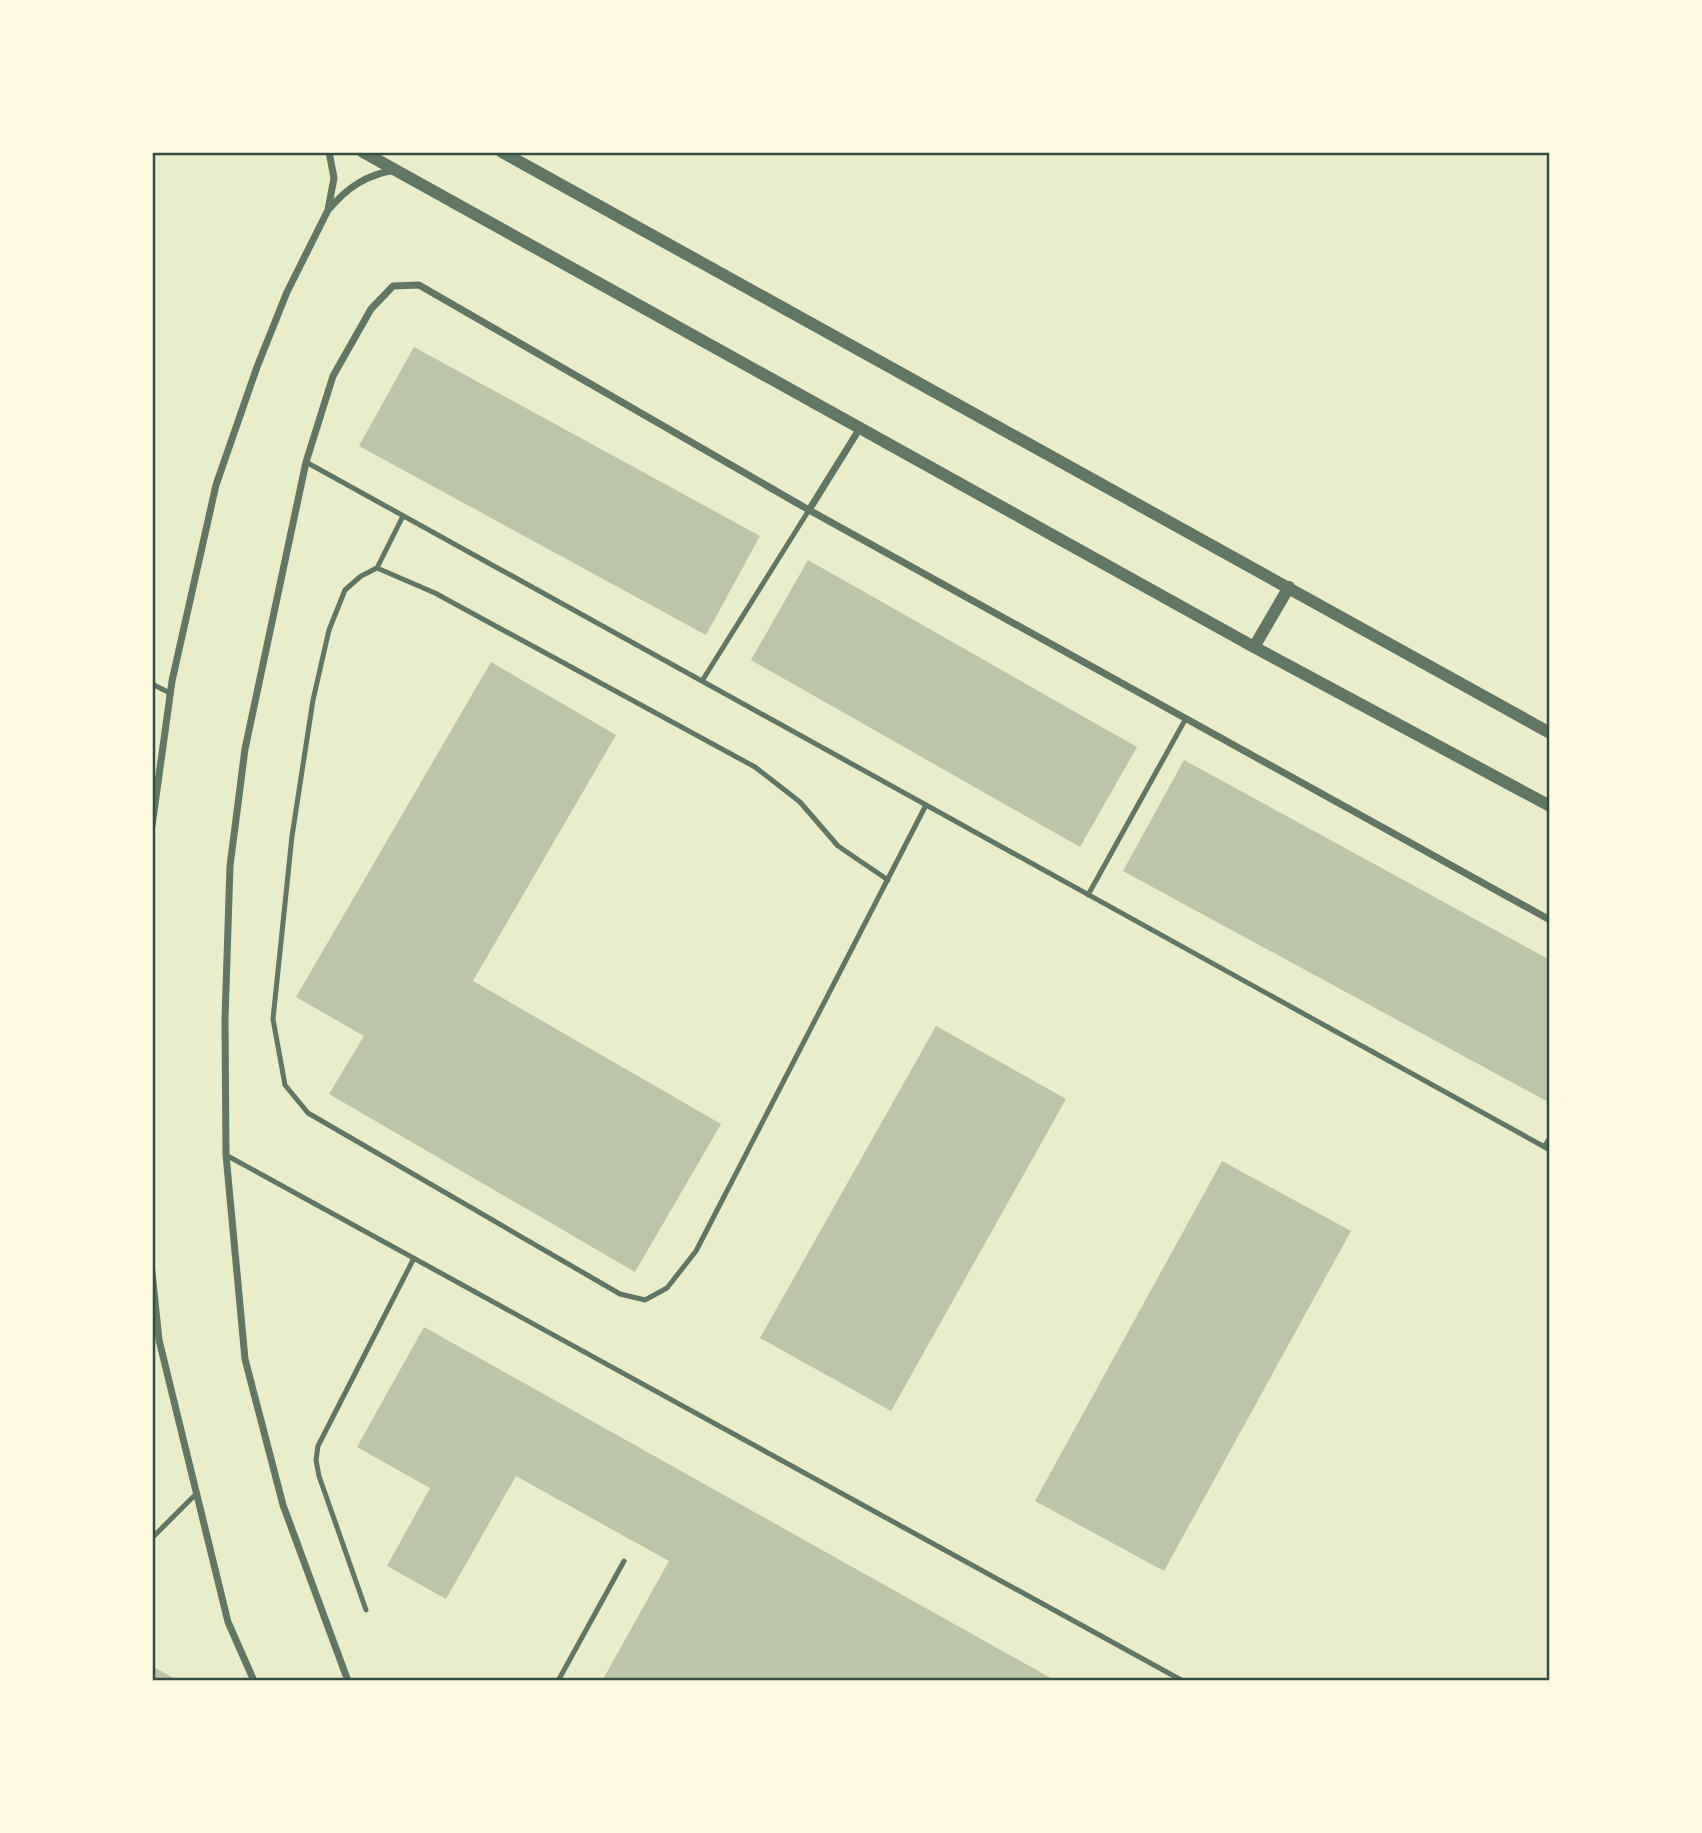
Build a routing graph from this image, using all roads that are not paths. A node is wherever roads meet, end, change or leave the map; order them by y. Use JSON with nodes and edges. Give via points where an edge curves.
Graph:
{"nodes":[{"id":1,"x":329,"y":152,"type":"edge"},
{"id":2,"x":363,"y":152,"type":"edge"},
{"id":3,"x":502,"y":152,"type":"edge"},
{"id":4,"x":395,"y":170,"type":"junction"},
{"id":5,"x":328,"y":209,"type":"junction"},
{"id":6,"x":860,"y":428,"type":"junction"},
{"id":7,"x":306,"y":462,"type":"junction"},
{"id":8,"x":809,"y":510,"type":"junction"},
{"id":9,"x":403,"y":516,"type":"junction"},
{"id":10,"x":377,"y":568,"type":"junction"},
{"id":11,"x":1289,"y":587,"type":"junction"},
{"id":12,"x":1254,"y":647,"type":"junction"},
{"id":13,"x":702,"y":681,"type":"junction"},
{"id":14,"x":152,"y":684,"type":"edge"},
{"id":15,"x":170,"y":693,"type":"junction"},
{"id":16,"x":1185,"y":720,"type":"junction"},
{"id":17,"x":1550,"y":733,"type":"edge"},
{"id":18,"x":926,"y":805,"type":"junction"},
{"id":19,"x":1550,"y":806,"type":"edge"},
{"id":20,"x":152,"y":826,"type":"edge"},
{"id":21,"x":888,"y":880,"type":"junction"},
{"id":22,"x":1088,"y":895,"type":"junction"},
{"id":23,"x":1550,"y":920,"type":"edge"},
{"id":24,"x":1550,"y":1138,"type":"edge"},
{"id":25,"x":1547,"y":1149,"type":"edge"},
{"id":26,"x":226,"y":1155,"type":"junction"},
{"id":27,"x":414,"y":1258,"type":"junction"},
{"id":28,"x":152,"y":1272,"type":"edge"},
{"id":29,"x":156,"y":1341,"type":"edge"},
{"id":30,"x":197,"y":1493,"type":"junction"},
{"id":31,"x":152,"y":1538,"type":"edge"},
{"id":32,"x":624,"y":1561,"type":"dead end"},
{"id":33,"x":366,"y":1609,"type":"dead end"},
{"id":34,"x":254,"y":1681,"type":"edge"},
{"id":35,"x":348,"y":1681,"type":"edge"},
{"id":36,"x":558,"y":1681,"type":"edge"},
{"id":37,"x":1183,"y":1681,"type":"edge"}],
"edges":[{"from":1,"to":5,"type":"street","via":[[334,178]]},
{"from":2,"to":4,"type":"street"},
{"from":3,"to":11,"type":"street"},
{"from":4,"to":5,"type":"street","via":[[361,180]]},
{"from":4,"to":6,"type":"street"},
{"from":5,"to":15,"type":"street","via":[[287,292],[216,485]]},
{"from":6,"to":8,"type":"street"},
{"from":6,"to":12,"type":"street"},
{"from":7,"to":8,"type":"street","via":[[332,376],[371,309],[393,286],[419,285]]},
{"from":7,"to":9,"type":"lane"},
{"from":7,"to":26,"type":"street","via":[[245,749],[230,866]]},
{"from":8,"to":13,"type":"lane"},
{"from":8,"to":16,"type":"street"},
{"from":9,"to":10,"type":"lane"},
{"from":9,"to":13,"type":"lane"},
{"from":10,"to":21,"type":"lane","via":[[435,593],[755,767],[800,802],[838,846]]},
{"from":10,"to":21,"type":"lane","via":[[345,590],[329,630],[292,836],[273,1019],[285,1085],[308,1113],[620,1294],[645,1300],[667,1288],[696,1251]]},
{"from":11,"to":12,"type":"street"},
{"from":11,"to":17,"type":"street"},
{"from":12,"to":19,"type":"street"},
{"from":13,"to":18,"type":"lane"},
{"from":14,"to":15,"type":"lane"},
{"from":15,"to":20,"type":"street"},
{"from":16,"to":22,"type":"lane"},
{"from":16,"to":23,"type":"street"},
{"from":18,"to":21,"type":"lane"},
{"from":18,"to":22,"type":"lane"},
{"from":22,"to":25,"type":"lane"},
{"from":24,"to":25,"type":"lane"},
{"from":26,"to":27,"type":"lane"},
{"from":26,"to":35,"type":"street","via":[[245,1359],[283,1505]]},
{"from":27,"to":33,"type":"lane","via":[[318,1446],[318,1476]]},
{"from":27,"to":37,"type":"lane"},
{"from":28,"to":29,"type":"street"},
{"from":29,"to":30,"type":"street"},
{"from":30,"to":31,"type":"lane"},
{"from":30,"to":34,"type":"street","via":[[228,1622]]},
{"from":32,"to":36,"type":"lane"}]}
